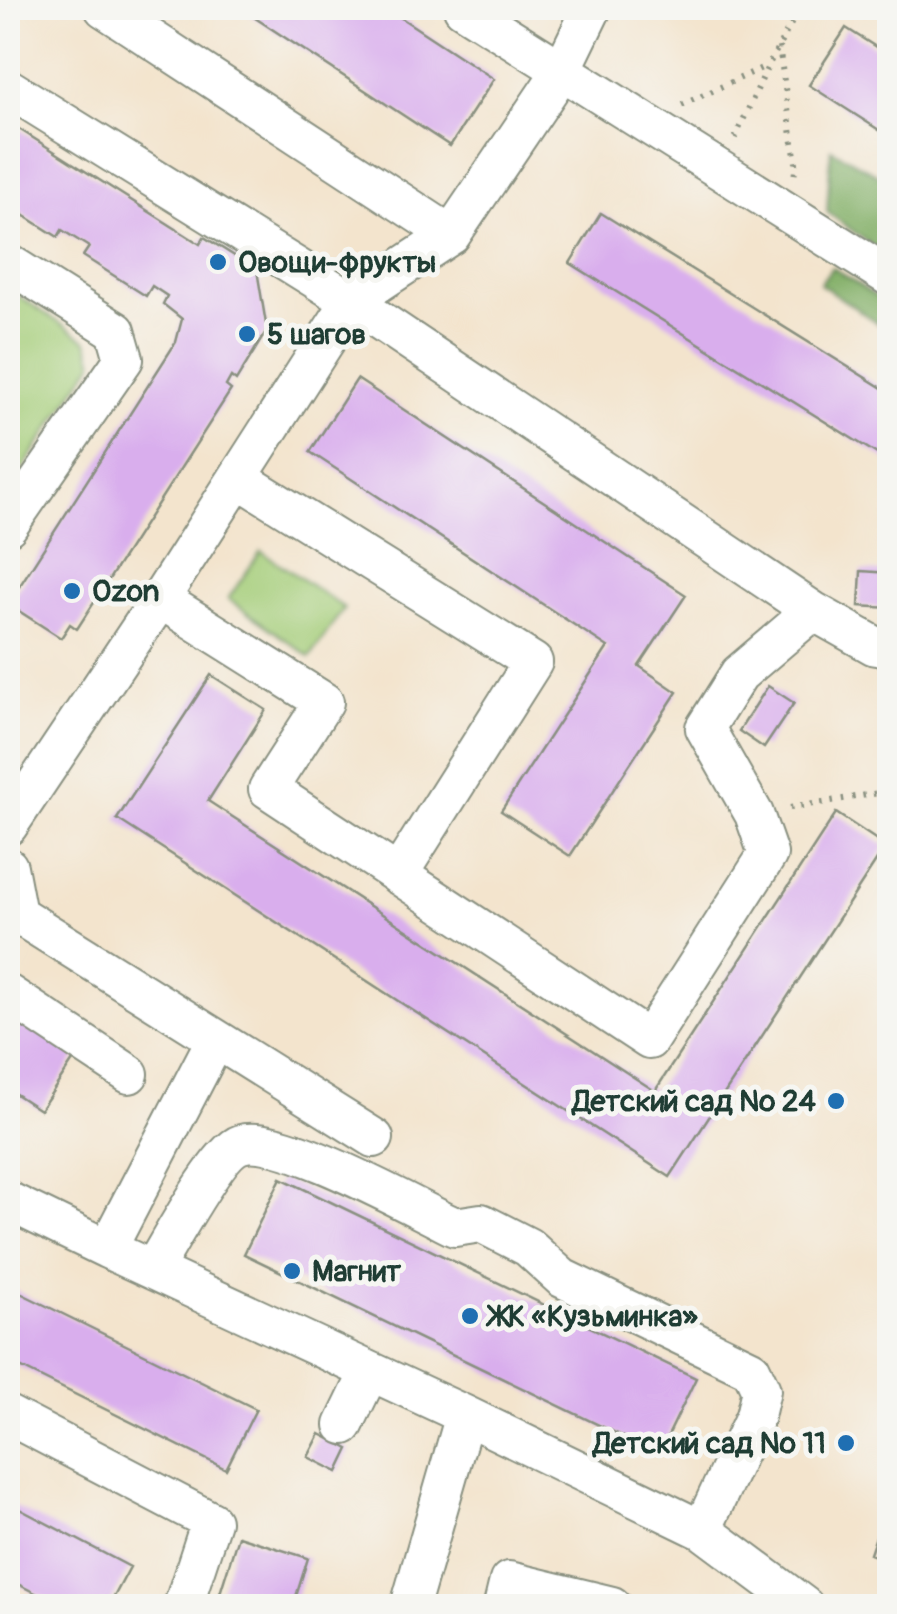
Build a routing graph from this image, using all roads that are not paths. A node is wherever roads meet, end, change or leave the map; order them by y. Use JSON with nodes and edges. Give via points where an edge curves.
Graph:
{"nodes":[{"id":1,"x":104,"y":8,"type":"edge"},
{"id":2,"x":463,"y":8,"type":"edge"},
{"id":3,"x":592,"y":8,"type":"edge"},
{"id":4,"x":560,"y":72,"type":"junction"},
{"id":5,"x":8,"y":88,"type":"edge"},
{"id":6,"x":451,"y":236,"type":"junction"},
{"id":7,"x":8,"y":263,"type":"edge"},
{"id":8,"x":890,"y":278,"type":"edge"},
{"id":9,"x":351,"y":301,"type":"junction"},
{"id":10,"x":238,"y":478,"type":"junction"},
{"id":11,"x":8,"y":526,"type":"edge"},
{"id":12,"x":160,"y":599,"type":"junction"},
{"id":13,"x":813,"y":611,"type":"junction"},
{"id":14,"x":890,"y":646,"type":"edge"},
{"id":15,"x":8,"y":826,"type":"edge"},
{"id":16,"x":8,"y":867,"type":"edge"},
{"id":17,"x":398,"y":875,"type":"junction"},
{"id":18,"x":12,"y":925,"type":"edge"},
{"id":19,"x":8,"y":994,"type":"edge"},
{"id":20,"x":216,"y":1039,"type":"junction"},
{"id":21,"x":129,"y":1074,"type":"dead end"},
{"id":22,"x":374,"y":1138,"type":"dead end"},
{"id":23,"x":8,"y":1201,"type":"edge"},
{"id":24,"x":107,"y":1249,"type":"junction"},
{"id":25,"x":153,"y":1269,"type":"junction"},
{"id":26,"x":370,"y":1371,"type":"junction"},
{"id":27,"x":465,"y":1414,"type":"junction"},
{"id":28,"x":8,"y":1416,"type":"edge"},
{"id":29,"x":344,"y":1425,"type":"dead end"},
{"id":30,"x":702,"y":1530,"type":"junction"},
{"id":31,"x":183,"y":1606,"type":"edge"},
{"id":32,"x":410,"y":1606,"type":"edge"},
{"id":33,"x":503,"y":1606,"type":"edge"},
{"id":34,"x":612,"y":1606,"type":"edge"},
{"id":35,"x":804,"y":1606,"type":"edge"}],
"edges":[{"from":1,"to":6,"type":"lane"},
{"from":2,"to":4,"type":"lane"},
{"from":3,"to":4,"type":"lane"},
{"from":4,"to":6,"type":"lane"},
{"from":4,"to":8,"type":"lane"},
{"from":5,"to":9,"type":"lane"},
{"from":6,"to":9,"type":"lane"},
{"from":7,"to":11,"type":"lane","via":[[116,331],[124,359]]},
{"from":9,"to":10,"type":"lane"},
{"from":9,"to":13,"type":"lane"},
{"from":10,"to":12,"type":"lane"},
{"from":10,"to":17,"type":"lane","via":[[533,662]]},
{"from":12,"to":15,"type":"lane"},
{"from":12,"to":17,"type":"lane","via":[[324,702],[268,789]]},
{"from":13,"to":14,"type":"lane","via":[[875,646]]},
{"from":13,"to":17,"type":"lane","via":[[740,674],[705,728],[754,814],[768,854],[649,1040]]},
{"from":16,"to":18,"type":"lane"},
{"from":18,"to":20,"type":"lane"},
{"from":19,"to":21,"type":"lane"},
{"from":20,"to":22,"type":"lane"},
{"from":20,"to":24,"type":"lane"},
{"from":23,"to":24,"type":"lane"},
{"from":24,"to":25,"type":"lane"},
{"from":25,"to":26,"type":"lane"},
{"from":25,"to":30,"type":"lane","via":[[220,1160],[241,1144],[305,1156],[455,1227],[481,1223],[528,1246],[562,1278],[751,1369],[760,1390],[755,1416]]},
{"from":26,"to":27,"type":"lane"},
{"from":26,"to":29,"type":"lane"},
{"from":27,"to":30,"type":"lane"},
{"from":27,"to":32,"type":"lane"},
{"from":28,"to":31,"type":"lane","via":[[212,1521]]},
{"from":30,"to":35,"type":"lane"},
{"from":33,"to":34,"type":"lane","via":[[508,1581]]}]}
